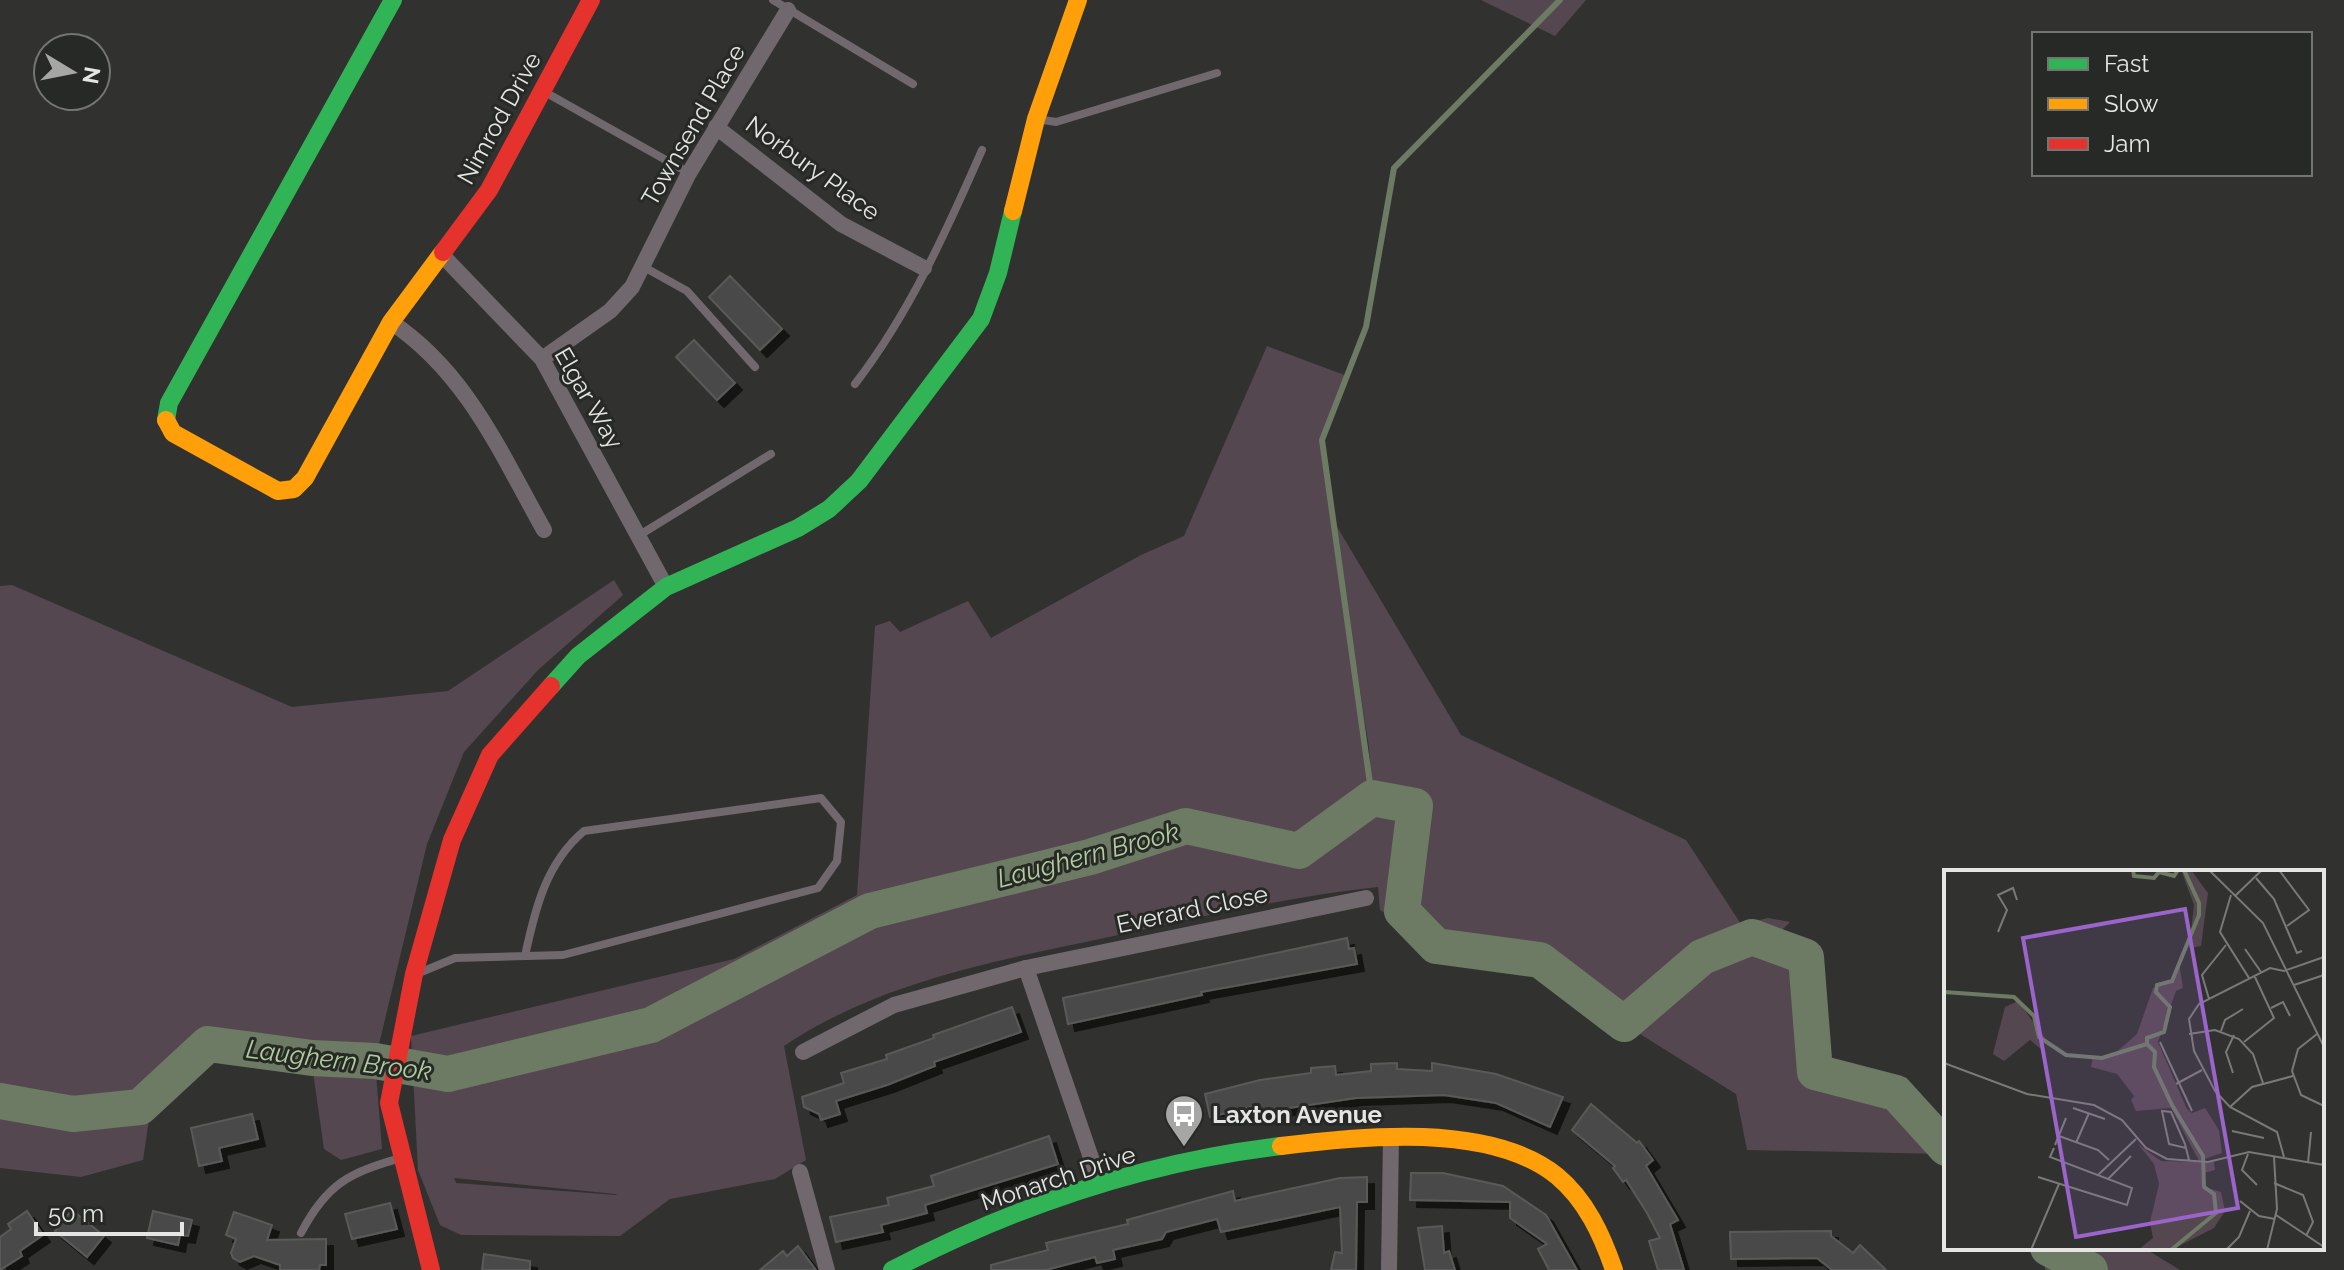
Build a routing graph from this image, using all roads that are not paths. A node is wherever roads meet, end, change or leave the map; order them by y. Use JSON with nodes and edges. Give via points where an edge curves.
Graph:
{"nodes":[{"id":1,"x":393,"y":0,"type":"edge"},
{"id":2,"x":591,"y":0,"type":"edge"},
{"id":3,"x":773,"y":0,"type":"edge"},
{"id":4,"x":1078,"y":0,"type":"edge"},
{"id":5,"x":788,"y":10,"type":"junction"},
{"id":6,"x":1217,"y":73,"type":"dead end"},
{"id":7,"x":913,"y":84,"type":"dead end"},
{"id":8,"x":543,"y":91,"type":"junction"},
{"id":9,"x":1036,"y":119,"type":"junction"},
{"id":10,"x":716,"y":127,"type":"junction"},
{"id":11,"x":982,"y":150,"type":"dead end"},
{"id":12,"x":689,"y":173,"type":"junction"},
{"id":13,"x":441,"y":254,"type":"junction"},
{"id":14,"x":644,"y":267,"type":"junction"},
{"id":15,"x":924,"y":268,"type":"junction"},
{"id":16,"x":391,"y":322,"type":"junction"},
{"id":17,"x":542,"y":359,"type":"junction"},
{"id":18,"x":755,"y":367,"type":"dead end"},
{"id":19,"x":855,"y":384,"type":"dead end"},
{"id":20,"x":771,"y":454,"type":"dead end"},
{"id":21,"x":544,"y":530,"type":"dead end"},
{"id":22,"x":638,"y":536,"type":"junction"},
{"id":23,"x":666,"y":587,"type":"junction"},
{"id":24,"x":1366,"y":898,"type":"dead end"},
{"id":25,"x":525,"y":956,"type":"junction"},
{"id":26,"x":1026,"y":968,"type":"junction"},
{"id":27,"x":414,"y":974,"type":"junction"},
{"id":28,"x":803,"y":1052,"type":"dead end"},
{"id":29,"x":1391,"y":1136,"type":"junction"},
{"id":30,"x":403,"y":1158,"type":"junction"},
{"id":31,"x":800,"y":1172,"type":"dead end"},
{"id":32,"x":1100,"y":1184,"type":"junction"},
{"id":33,"x":301,"y":1233,"type":"dead end"},
{"id":34,"x":431,"y":1270,"type":"edge"},
{"id":35,"x":827,"y":1270,"type":"edge"},
{"id":36,"x":892,"y":1270,"type":"edge"},
{"id":37,"x":1389,"y":1270,"type":"edge"},
{"id":38,"x":1614,"y":1270,"type":"edge"}],
"edges":[{"from":1,"to":16,"type":"street","name":"Nimrod Drive","via":[[169,403],[166,419],[173,433],[278,491],[294,489]]},
{"from":2,"to":8,"type":"street","name":"Nimrod Drive"},
{"from":3,"to":5,"type":"lane"},
{"from":4,"to":9,"type":"street"},
{"from":5,"to":7,"type":"lane"},
{"from":5,"to":10,"type":"street","name":"Townsend Place"},
{"from":6,"to":9,"type":"lane","via":[[1056,122]]},
{"from":8,"to":12,"type":"lane"},
{"from":8,"to":13,"type":"street","name":"Nimrod Drive","via":[[489,190]]},
{"from":9,"to":23,"type":"street","via":[[998,273],[981,319],[878,457],[819,516]]},
{"from":10,"to":12,"type":"street","name":"Townsend Place"},
{"from":10,"to":15,"type":"street","name":"Norbury Place","via":[[841,224]]},
{"from":11,"to":15,"type":"lane"},
{"from":12,"to":14,"type":"street","name":"Townsend Place"},
{"from":13,"to":16,"type":"street","name":"Nimrod Drive"},
{"from":13,"to":17,"type":"street","name":"Elgar Way"},
{"from":14,"to":17,"type":"street","name":"Townsend Place","via":[[610,311]]},
{"from":14,"to":18,"type":"lane","via":[[687,291]]},
{"from":15,"to":19,"type":"lane","via":[[882,349]]},
{"from":16,"to":21,"type":"street","via":[[421,342],[459,383]]},
{"from":17,"to":22,"type":"street","name":"Elgar Way"},
{"from":20,"to":22,"type":"lane"},
{"from":22,"to":23,"type":"street","name":"Elgar Way"},
{"from":23,"to":27,"type":"street","via":[[578,656],[490,755],[452,840]]},
{"from":24,"to":26,"type":"street","name":"Everard Close"},
{"from":25,"to":25,"type":"lane","via":[[563,955],[818,888],[837,861],[841,822],[821,798],[584,831],[567,845],[540,894]]},
{"from":25,"to":27,"type":"lane","via":[[455,958]]},
{"from":26,"to":28,"type":"street","name":"Everard Close","via":[[894,1005]]},
{"from":26,"to":32,"type":"street"},
{"from":27,"to":30,"type":"street","via":[[389,1103]]},
{"from":29,"to":32,"type":"street","name":"Monarch Drive","via":[[1251,1151]]},
{"from":29,"to":37,"type":"street"},
{"from":29,"to":38,"type":"street","name":"Monarch Drive","via":[[1467,1139],[1545,1167],[1578,1198]]},
{"from":30,"to":33,"type":"lane","via":[[343,1179],[314,1208]]},
{"from":30,"to":34,"type":"street"},
{"from":31,"to":35,"type":"street"},
{"from":32,"to":36,"type":"street","name":"Monarch Drive","via":[[976,1230]]}]}
